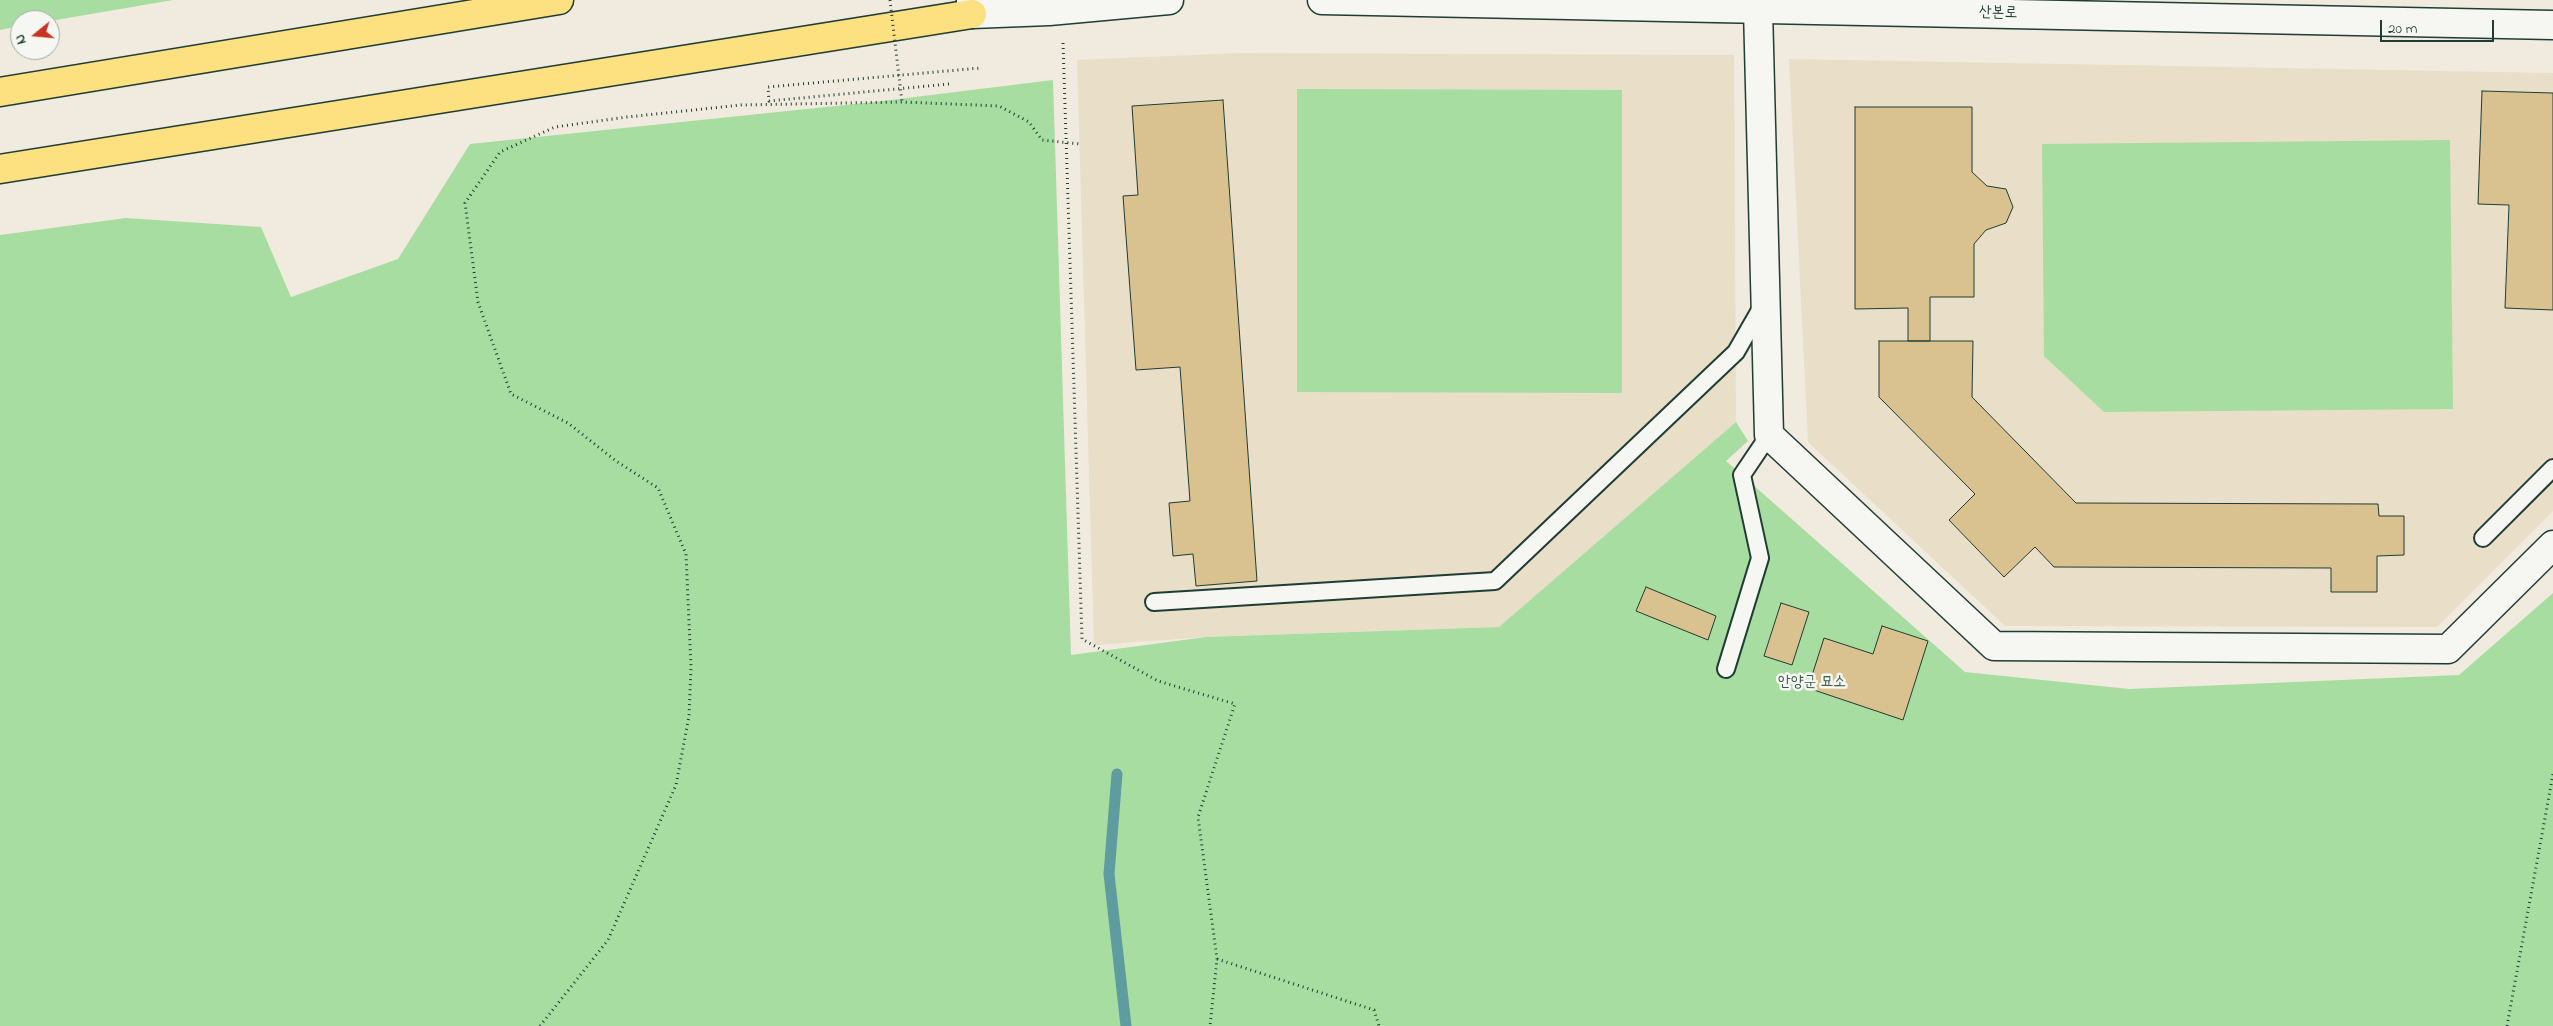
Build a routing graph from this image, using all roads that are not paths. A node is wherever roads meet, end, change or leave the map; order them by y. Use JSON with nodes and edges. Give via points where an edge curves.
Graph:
{"nodes":[{"id":1,"x":559,"y":0,"type":"edge"},
{"id":2,"x":1169,"y":0,"type":"edge"},
{"id":3,"x":1322,"y":0,"type":"edge"},
{"id":4,"x":971,"y":7,"type":"edge"},
{"id":5,"x":1758,"y":9,"type":"junction"},
{"id":6,"x":2553,"y":25,"type":"edge"},
{"id":7,"x":0,"y":92,"type":"edge"},
{"id":8,"x":0,"y":169,"type":"edge"},
{"id":9,"x":1765,"y":300,"type":"junction"},
{"id":10,"x":1768,"y":435,"type":"junction"},
{"id":11,"x":2553,"y":468,"type":"edge"},
{"id":12,"x":2484,"y":538,"type":"dead end"},
{"id":13,"x":2553,"y":545,"type":"edge"},
{"id":14,"x":1154,"y":602,"type":"dead end"},
{"id":15,"x":1726,"y":669,"type":"dead end"}],
"edges":[{"from":1,"to":7,"type":"highway"},
{"from":2,"to":4,"type":"street","via":[[1062,10]]},
{"from":3,"to":5,"type":"street","name":"산본로"},
{"from":4,"to":8,"type":"highway"},
{"from":5,"to":6,"type":"street","name":"산본로"},
{"from":5,"to":9,"type":"street"},
{"from":9,"to":10,"type":"street"},
{"from":9,"to":14,"type":"lane","via":[[1736,352],[1495,581]]},
{"from":10,"to":13,"type":"street","via":[[1994,646],[2448,649]]},
{"from":10,"to":15,"type":"lane","via":[[1742,475],[1760,558]]},
{"from":11,"to":12,"type":"lane"}]}
